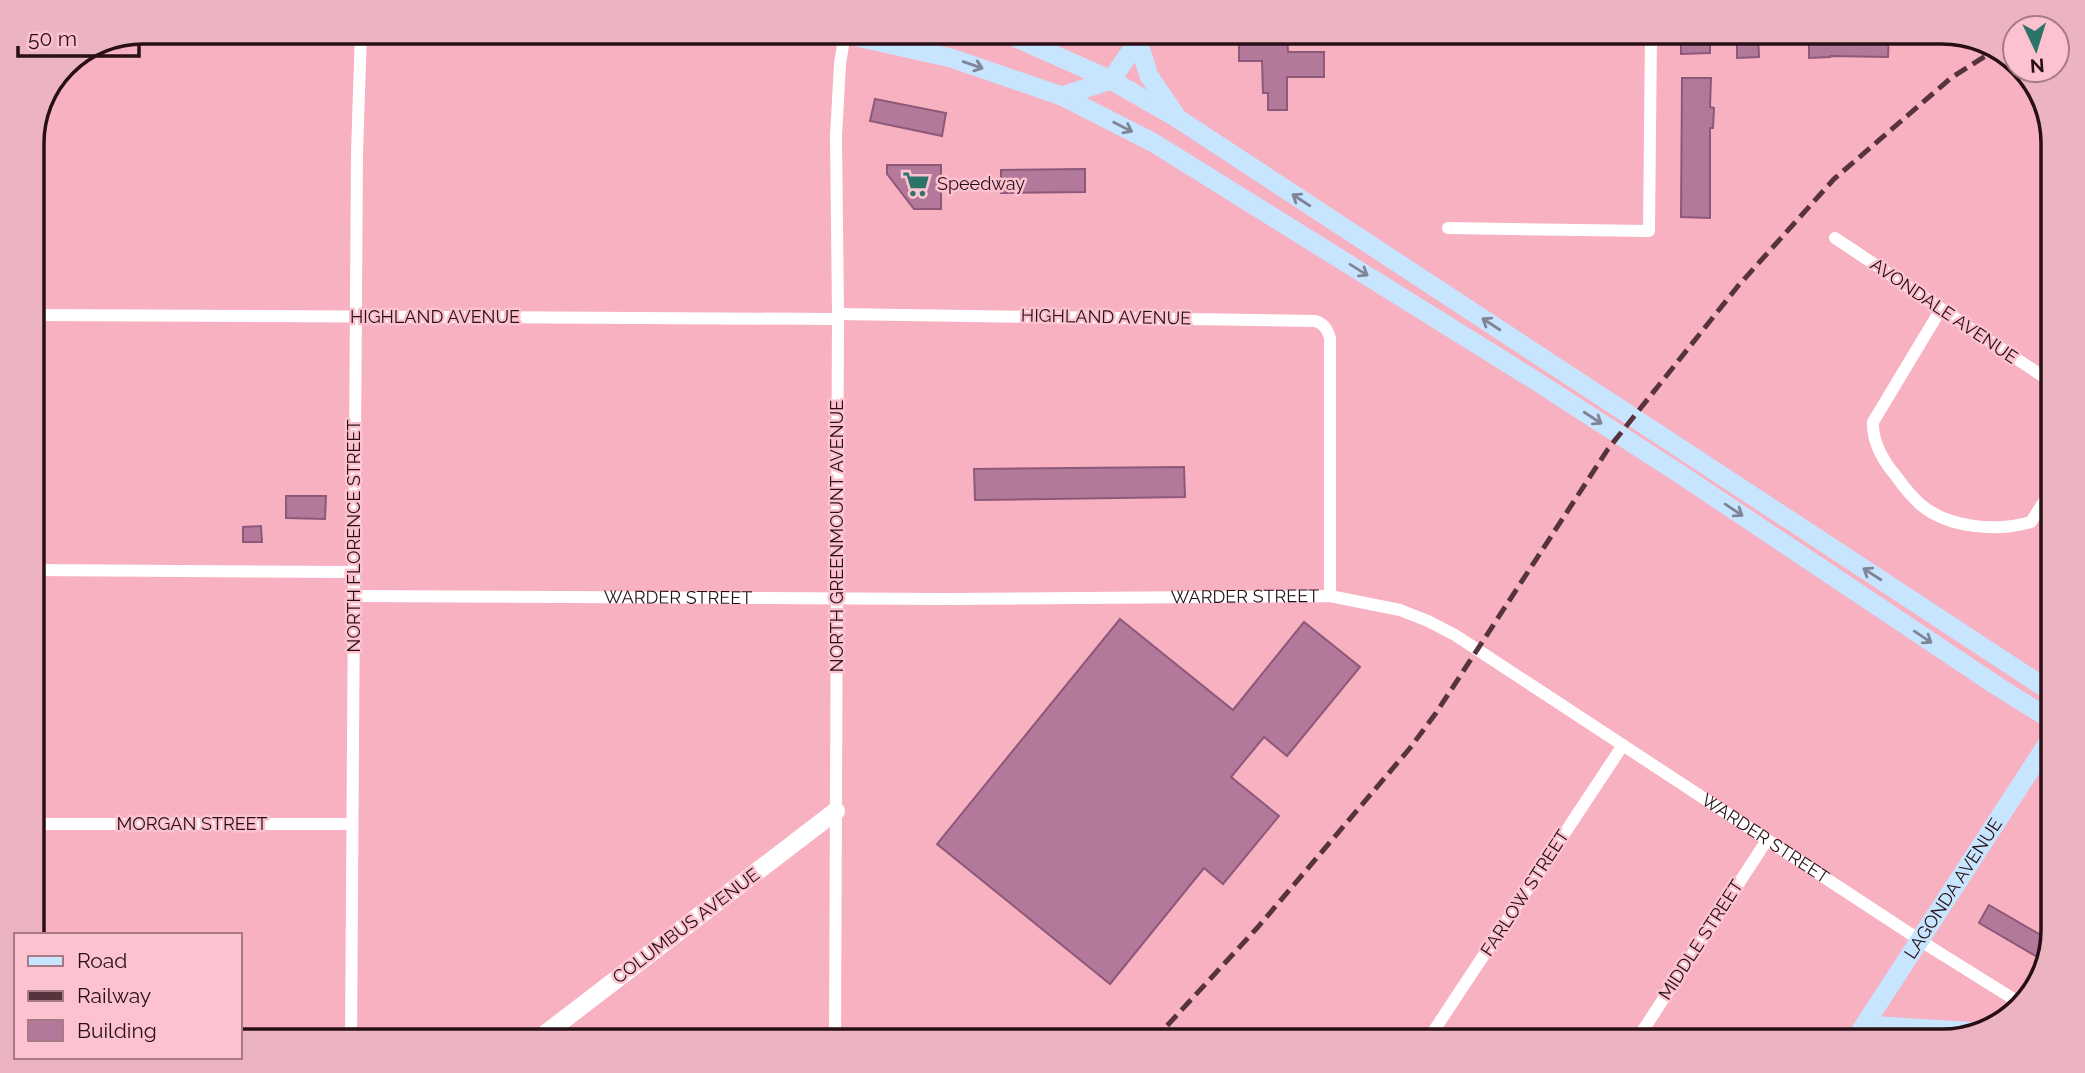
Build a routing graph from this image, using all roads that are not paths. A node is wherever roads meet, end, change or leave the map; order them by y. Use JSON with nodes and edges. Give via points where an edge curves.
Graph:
{"nodes":[{"id":1,"x":361,"y":44,"type":"edge"},
{"id":2,"x":841,"y":44,"type":"edge"},
{"id":3,"x":892,"y":44,"type":"edge"},
{"id":4,"x":1030,"y":44,"type":"edge"},
{"id":5,"x":1133,"y":44,"type":"edge"},
{"id":6,"x":1140,"y":44,"type":"edge"},
{"id":7,"x":1651,"y":44,"type":"edge"},
{"id":8,"x":1111,"y":80,"type":"junction"},
{"id":9,"x":1062,"y":96,"type":"junction"},
{"id":10,"x":1177,"y":118,"type":"junction"},
{"id":11,"x":1448,"y":228,"type":"dead end"},
{"id":12,"x":1835,"y":238,"type":"dead end"},
{"id":13,"x":1941,"y":309,"type":"junction"},
{"id":14,"x":44,"y":315,"type":"edge"},
{"id":15,"x":356,"y":316,"type":"junction"},
{"id":16,"x":838,"y":317,"type":"junction"},
{"id":17,"x":2041,"y":375,"type":"edge"},
{"id":18,"x":2041,"y":506,"type":"edge"},
{"id":19,"x":44,"y":570,"type":"edge"},
{"id":20,"x":354,"y":572,"type":"junction"},
{"id":21,"x":354,"y":596,"type":"junction"},
{"id":22,"x":1330,"y":596,"type":"junction"},
{"id":23,"x":837,"y":598,"type":"junction"},
{"id":24,"x":2041,"y":685,"type":"edge"},
{"id":25,"x":2041,"y":714,"type":"edge"},
{"id":26,"x":1623,"y":745,"type":"junction"},
{"id":27,"x":2041,"y":753,"type":"edge"},
{"id":28,"x":836,"y":811,"type":"junction"},
{"id":29,"x":44,"y":824,"type":"edge"},
{"id":30,"x":352,"y":824,"type":"junction"},
{"id":31,"x":1767,"y":839,"type":"junction"},
{"id":32,"x":1920,"y":940,"type":"junction"},
{"id":33,"x":2013,"y":999,"type":"edge"},
{"id":34,"x":351,"y":1029,"type":"edge"},
{"id":35,"x":552,"y":1029,"type":"edge"},
{"id":36,"x":835,"y":1029,"type":"edge"},
{"id":37,"x":1435,"y":1029,"type":"edge"},
{"id":38,"x":1644,"y":1029,"type":"edge"},
{"id":39,"x":1862,"y":1029,"type":"edge"}],
"edges":[{"from":1,"to":15,"type":"street","name":"NORTH FLORENCE STREET"},
{"from":2,"to":16,"type":"street","name":"NORTH GREENMOUNT AVENUE","via":[[836,136]]},
{"from":3,"to":9,"type":"main road","one_way":true,"via":[[951,58]]},
{"from":4,"to":8,"type":"main road"},
{"from":5,"to":8,"type":"main road"},
{"from":6,"to":10,"type":"main road","via":[[1149,76]]},
{"from":7,"to":11,"type":"street","via":[[1648,231]]},
{"from":8,"to":9,"type":"main road"},
{"from":8,"to":10,"type":"main road"},
{"from":9,"to":25,"type":"main road","one_way":true,"via":[[1154,143],[1536,381]]},
{"from":24,"to":10,"type":"main road","one_way":true},
{"from":12,"to":13,"type":"street","name":"AVONDALE AVENUE"},
{"from":13,"to":17,"type":"street","name":"AVONDALE AVENUE"},
{"from":13,"to":18,"type":"street","via":[[1873,422],[1880,452],[1923,506],[1943,517],[2004,527],[2031,522]]},
{"from":14,"to":15,"type":"street","name":"HIGHLAND AVENUE"},
{"from":15,"to":16,"type":"street","name":"HIGHLAND AVENUE"},
{"from":15,"to":20,"type":"street","name":"NORTH FLORENCE STREET"},
{"from":16,"to":22,"type":"street","name":"HIGHLAND AVENUE","via":[[1316,321],[1327,328],[1331,338]]},
{"from":16,"to":23,"type":"street","name":"NORTH GREENMOUNT AVENUE"},
{"from":19,"to":20,"type":"street"},
{"from":20,"to":21,"type":"street","name":"NORTH FLORENCE STREET"},
{"from":21,"to":23,"type":"street","name":"WARDER STREET"},
{"from":21,"to":30,"type":"street","name":"NORTH FLORENCE STREET"},
{"from":22,"to":23,"type":"street","name":"WARDER STREET"},
{"from":22,"to":26,"type":"street","name":"WARDER STREET","via":[[1400,610],[1428,621]]},
{"from":23,"to":28,"type":"street","name":"NORTH GREENMOUNT AVENUE"},
{"from":26,"to":31,"type":"street","name":"WARDER STREET"},
{"from":26,"to":37,"type":"street","name":"FARLOW STREET"},
{"from":27,"to":32,"type":"main road","name":"LAGONDA AVENUE"},
{"from":28,"to":35,"type":"street","name":"COLUMBUS AVENUE"},
{"from":28,"to":36,"type":"street","name":"NORTH GREENMOUNT AVENUE"},
{"from":29,"to":30,"type":"street","name":"MORGAN STREET"},
{"from":30,"to":34,"type":"street","name":"NORTH FLORENCE STREET"},
{"from":31,"to":32,"type":"street","name":"WARDER STREET"},
{"from":31,"to":38,"type":"street","name":"MIDDLE STREET"},
{"from":32,"to":33,"type":"street","name":"WARDER STREET"},
{"from":32,"to":39,"type":"main road","name":"LAGONDA AVENUE"}]}
